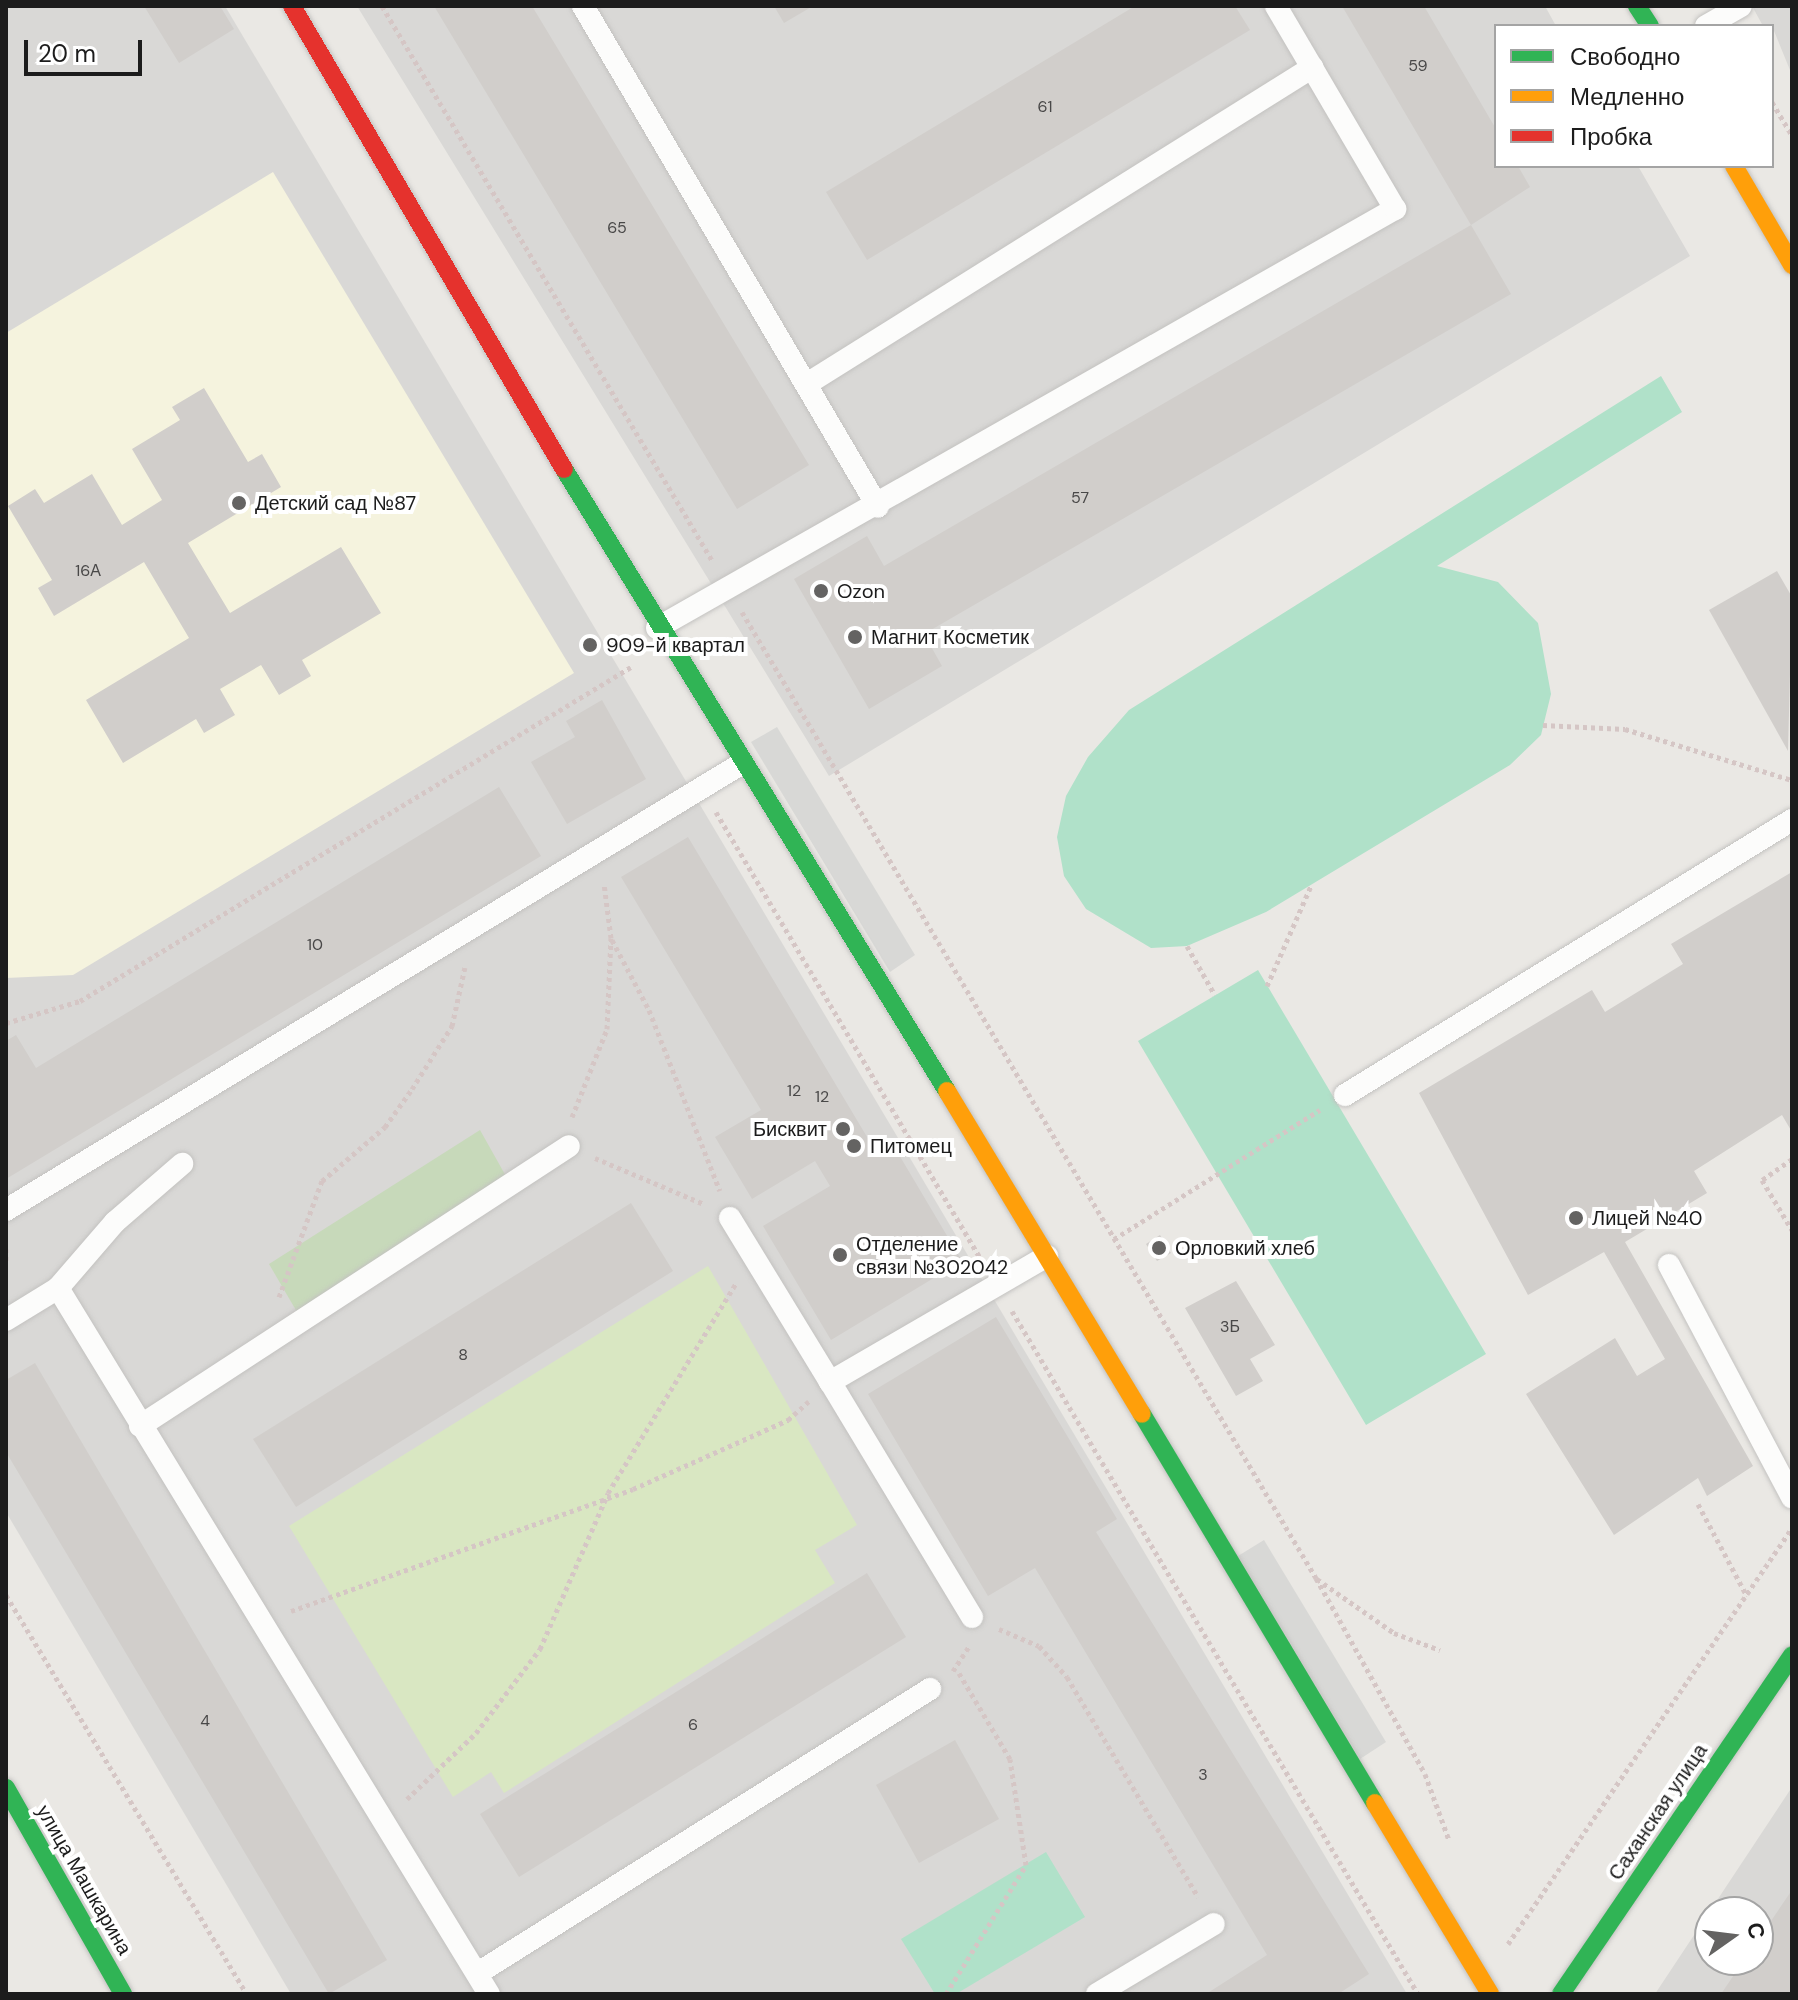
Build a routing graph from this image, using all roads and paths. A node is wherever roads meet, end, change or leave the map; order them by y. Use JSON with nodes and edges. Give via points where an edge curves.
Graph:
{"nodes":[{"id":1,"x":292,"y":6,"type":"edge"},
{"id":2,"x":382,"y":6,"type":"edge"},
{"id":3,"x":583,"y":6,"type":"edge"},
{"id":4,"x":1276,"y":6,"type":"edge"},
{"id":5,"x":1637,"y":6,"type":"edge"},
{"id":6,"x":1741,"y":6,"type":"edge"},
{"id":7,"x":1649,"y":24,"type":"edge"},
{"id":8,"x":1710,"y":24,"type":"edge"},
{"id":9,"x":1313,"y":67,"type":"junction"},
{"id":10,"x":1774,"y":105,"type":"edge"},
{"id":11,"x":1792,"y":135,"type":"edge"},
{"id":12,"x":1735,"y":168,"type":"edge"},
{"id":13,"x":1792,"y":265,"type":"edge"},
{"id":14,"x":810,"y":382,"type":"junction"},
{"id":15,"x":878,"y":507,"type":"junction"},
{"id":16,"x":728,"y":587,"type":"junction"},
{"id":17,"x":657,"y":628,"type":"junction"},
{"id":18,"x":631,"y":667,"type":"dead end"},
{"id":19,"x":1543,"y":725,"type":"dead end"},
{"id":20,"x":741,"y":764,"type":"junction"},
{"id":21,"x":1792,"y":780,"type":"edge"},
{"id":22,"x":702,"y":789,"type":"junction"},
{"id":23,"x":1792,"y":820,"type":"edge"},
{"id":24,"x":594,"y":848,"type":"junction"},
{"id":25,"x":1311,"y":886,"type":"dead end"},
{"id":26,"x":454,"y":932,"type":"junction"},
{"id":27,"x":611,"y":938,"type":"junction"},
{"id":28,"x":1187,"y":946,"type":"dead end"},
{"id":29,"x":1267,"y":986,"type":"dead end"},
{"id":30,"x":1215,"y":995,"type":"dead end"},
{"id":31,"x":6,"y":1023,"type":"edge"},
{"id":32,"x":1345,"y":1095,"type":"joint"},
{"id":33,"x":569,"y":1146,"type":"junction"},
{"id":34,"x":1792,"y":1159,"type":"edge"},
{"id":35,"x":182,"y":1164,"type":"dead end"},
{"id":36,"x":6,"y":1210,"type":"edge"},
{"id":37,"x":730,"y":1218,"type":"junction"},
{"id":38,"x":1792,"y":1230,"type":"edge"},
{"id":39,"x":1114,"y":1239,"type":"junction"},
{"id":40,"x":6,"y":1249,"type":"edge"},
{"id":41,"x":753,"y":1255,"type":"junction"},
{"id":42,"x":1047,"y":1256,"type":"junction"},
{"id":43,"x":6,"y":1262,"type":"edge"},
{"id":44,"x":1669,"y":1265,"type":"dead end"},
{"id":45,"x":996,"y":1285,"type":"junction"},
{"id":46,"x":58,"y":1288,"type":"junction"},
{"id":47,"x":6,"y":1320,"type":"edge"},
{"id":48,"x":264,"y":1344,"type":"junction"},
{"id":49,"x":830,"y":1382,"type":"junction"},
{"id":50,"x":140,"y":1426,"type":"junction"},
{"id":51,"x":608,"y":1493,"type":"junction"},
{"id":52,"x":1792,"y":1497,"type":"edge"},
{"id":53,"x":1698,"y":1504,"type":"dead end"},
{"id":54,"x":1792,"y":1528,"type":"edge"},
{"id":55,"x":1316,"y":1578,"type":"junction"},
{"id":56,"x":6,"y":1595,"type":"edge"},
{"id":57,"x":1747,"y":1596,"type":"junction"},
{"id":58,"x":972,"y":1617,"type":"junction"},
{"id":59,"x":263,"y":1625,"type":"junction"},
{"id":60,"x":1440,"y":1650,"type":"dead end"},
{"id":61,"x":1792,"y":1655,"type":"edge"},
{"id":62,"x":956,"y":1669,"type":"junction"},
{"id":63,"x":930,"y":1689,"type":"joint"},
{"id":64,"x":6,"y":1789,"type":"edge"},
{"id":65,"x":387,"y":1817,"type":"junction"},
{"id":66,"x":1451,"y":1852,"type":"dead end"},
{"id":67,"x":1214,"y":1924,"type":"joint"},
{"id":68,"x":478,"y":1973,"type":"junction"},
{"id":69,"x":1486,"y":1987,"type":"edge"},
{"id":70,"x":123,"y":1994,"type":"edge"},
{"id":71,"x":247,"y":1994,"type":"edge"},
{"id":72,"x":489,"y":1994,"type":"edge"},
{"id":73,"x":946,"y":1994,"type":"edge"},
{"id":74,"x":1097,"y":1994,"type":"edge"},
{"id":75,"x":1418,"y":1994,"type":"edge"},
{"id":76,"x":1561,"y":1994,"type":"edge"}],
"edges":[{"from":1,"to":17,"type":"street"},
{"from":2,"to":16,"type":"path"},
{"from":3,"to":14,"type":"lane"},
{"from":4,"to":9,"type":"lane"},
{"from":5,"to":7,"type":"street"},
{"from":6,"to":8,"type":"lane"},
{"from":9,"to":14,"type":"lane"},
{"from":9,"to":15,"type":"lane","via":[[1395,209]]},
{"from":10,"to":11,"type":"path"},
{"from":12,"to":13,"type":"street"},
{"from":14,"to":15,"type":"lane"},
{"from":15,"to":16,"type":"lane"},
{"from":16,"to":17,"type":"lane"},
{"from":16,"to":39,"type":"path"},
{"from":17,"to":20,"type":"street"},
{"from":18,"to":31,"type":"path","via":[[80,1001]]},
{"from":19,"to":21,"type":"path","via":[[1625,729]]},
{"from":20,"to":22,"type":"lane"},
{"from":20,"to":42,"type":"street"},
{"from":22,"to":24,"type":"lane"},
{"from":22,"to":45,"type":"path"},
{"from":23,"to":32,"type":"lane"},
{"from":24,"to":26,"type":"lane"},
{"from":24,"to":27,"type":"path"},
{"from":25,"to":29,"type":"path"},
{"from":26,"to":36,"type":"lane"},
{"from":26,"to":48,"type":"path","via":[[465,969],[452,1026],[385,1127],[322,1181]]},
{"from":27,"to":33,"type":"path","via":[[607,1029],[570,1120]]},
{"from":27,"to":37,"type":"path","via":[[649,1010]]},
{"from":28,"to":30,"type":"path"},
{"from":32,"to":39,"type":"path"},
{"from":33,"to":37,"type":"path"},
{"from":33,"to":48,"type":"lane"},
{"from":34,"to":38,"type":"path","via":[[1762,1180]]},
{"from":35,"to":46,"type":"lane","via":[[115,1222]]},
{"from":37,"to":41,"type":"lane"},
{"from":39,"to":55,"type":"path"},
{"from":40,"to":43,"type":"path"},
{"from":41,"to":49,"type":"lane"},
{"from":41,"to":51,"type":"path"},
{"from":42,"to":45,"type":"lane"},
{"from":42,"to":69,"type":"street"},
{"from":44,"to":52,"type":"lane"},
{"from":45,"to":49,"type":"lane"},
{"from":45,"to":75,"type":"path"},
{"from":46,"to":47,"type":"lane"},
{"from":46,"to":50,"type":"lane"},
{"from":48,"to":50,"type":"lane"},
{"from":49,"to":51,"type":"path","via":[[788,1420],[633,1489]]},
{"from":49,"to":58,"type":"lane"},
{"from":50,"to":59,"type":"lane"},
{"from":51,"to":59,"type":"path","via":[[524,1530],[313,1599]]},
{"from":51,"to":65,"type":"path","via":[[540,1649],[476,1733]]},
{"from":53,"to":57,"type":"path"},
{"from":54,"to":57,"type":"path"},
{"from":55,"to":60,"type":"path","via":[[1394,1633]]},
{"from":55,"to":66,"type":"path","via":[[1425,1774]]},
{"from":56,"to":71,"type":"path"},
{"from":57,"to":69,"type":"path"},
{"from":58,"to":62,"type":"path","via":[[971,1642]]},
{"from":58,"to":67,"type":"path","via":[[1039,1646],[1067,1677]]},
{"from":59,"to":65,"type":"lane"},
{"from":61,"to":76,"type":"street","name":"Саханская улица"},
{"from":62,"to":63,"type":"path"},
{"from":62,"to":73,"type":"path","via":[[1010,1759],[1026,1865]]},
{"from":63,"to":68,"type":"lane"},
{"from":64,"to":70,"type":"street","name":"улица Машкарина"},
{"from":65,"to":68,"type":"lane"},
{"from":67,"to":74,"type":"lane"},
{"from":68,"to":72,"type":"lane"}]}
